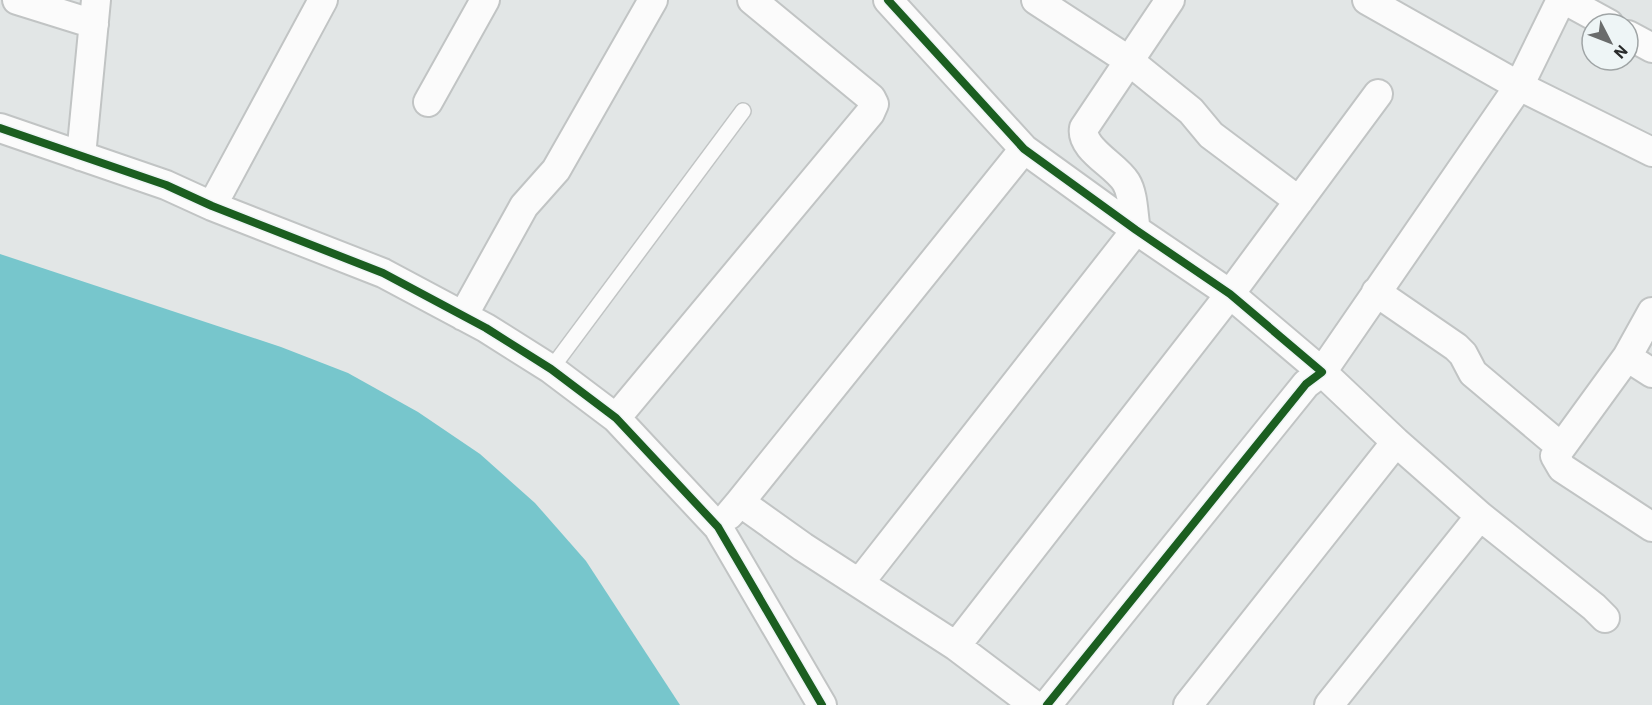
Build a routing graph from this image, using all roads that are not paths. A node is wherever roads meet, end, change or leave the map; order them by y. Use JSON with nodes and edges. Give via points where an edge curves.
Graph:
{"nodes":[{"id":1,"x":17,"y":0,"type":"edge"},
{"id":2,"x":323,"y":0,"type":"edge"},
{"id":3,"x":485,"y":0,"type":"edge"},
{"id":4,"x":652,"y":0,"type":"edge"},
{"id":5,"x":752,"y":0,"type":"edge"},
{"id":6,"x":888,"y":0,"type":"edge"},
{"id":7,"x":1036,"y":0,"type":"edge"},
{"id":8,"x":1170,"y":0,"type":"edge"},
{"id":9,"x":1367,"y":0,"type":"edge"},
{"id":10,"x":1563,"y":0,"type":"edge"},
{"id":11,"x":95,"y":12,"type":"edge"},
{"id":12,"x":1586,"y":12,"type":"edge"},
{"id":13,"x":1128,"y":60,"type":"junction"},
{"id":14,"x":1519,"y":86,"type":"junction"},
{"id":15,"x":1378,"y":94,"type":"dead end"},
{"id":16,"x":428,"y":102,"type":"dead end"},
{"id":17,"x":743,"y":111,"type":"dead end"},
{"id":18,"x":0,"y":128,"type":"edge"},
{"id":19,"x":1024,"y":149,"type":"junction"},
{"id":20,"x":1652,"y":152,"type":"edge"},
{"id":21,"x":81,"y":156,"type":"junction"},
{"id":22,"x":1299,"y":201,"type":"junction"},
{"id":23,"x":212,"y":206,"type":"junction"},
{"id":24,"x":1136,"y":230,"type":"junction"},
{"id":25,"x":1377,"y":292,"type":"junction"},
{"id":26,"x":1230,"y":294,"type":"junction"},
{"id":27,"x":1652,"y":312,"type":"edge"},
{"id":28,"x":463,"y":316,"type":"junction"},
{"id":29,"x":1627,"y":357,"type":"junction"},
{"id":30,"x":551,"y":369,"type":"junction"},
{"id":31,"x":1322,"y":372,"type":"junction"},
{"id":32,"x":1652,"y":373,"type":"edge"},
{"id":33,"x":616,"y":418,"type":"junction"},
{"id":34,"x":1396,"y":442,"type":"junction"},
{"id":35,"x":1561,"y":447,"type":"junction"},
{"id":36,"x":740,"y":502,"type":"junction"},
{"id":37,"x":1480,"y":516,"type":"junction"},
{"id":38,"x":717,"y":527,"type":"junction"},
{"id":39,"x":1652,"y":527,"type":"edge"},
{"id":40,"x":860,"y":582,"type":"junction"},
{"id":41,"x":1605,"y":618,"type":"dead end"},
{"id":42,"x":956,"y":646,"type":"junction"},
{"id":43,"x":822,"y":705,"type":"edge"},
{"id":44,"x":1034,"y":705,"type":"edge"},
{"id":45,"x":1047,"y":705,"type":"edge"},
{"id":46,"x":1188,"y":705,"type":"edge"},
{"id":47,"x":1329,"y":705,"type":"edge"}],
"edges":[{"from":1,"to":11,"type":"street"},
{"from":2,"to":23,"type":"street"},
{"from":3,"to":16,"type":"street"},
{"from":4,"to":28,"type":"street","via":[[556,170],[524,206]]},
{"from":5,"to":33,"type":"street","via":[[874,104]]},
{"from":6,"to":19,"type":"street"},
{"from":7,"to":13,"type":"street"},
{"from":8,"to":13,"type":"street"},
{"from":9,"to":14,"type":"street"},
{"from":10,"to":12,"type":"street"},
{"from":10,"to":14,"type":"street"},
{"from":11,"to":21,"type":"street"},
{"from":13,"to":22,"type":"street","via":[[1191,111],[1211,135]]},
{"from":13,"to":24,"type":"street","via":[[1082,135],[1128,185]]},
{"from":14,"to":20,"type":"street"},
{"from":14,"to":25,"type":"street"},
{"from":15,"to":22,"type":"street"},
{"from":17,"to":30,"type":"lane"},
{"from":18,"to":21,"type":"street"},
{"from":19,"to":24,"type":"street"},
{"from":19,"to":36,"type":"street"},
{"from":21,"to":23,"type":"street","via":[[166,185]]},
{"from":22,"to":26,"type":"street"},
{"from":23,"to":28,"type":"street","via":[[383,273]]},
{"from":24,"to":26,"type":"street"},
{"from":24,"to":40,"type":"street"},
{"from":25,"to":31,"type":"street"},
{"from":25,"to":35,"type":"street","via":[[1456,347],[1473,373]]},
{"from":26,"to":31,"type":"street"},
{"from":26,"to":42,"type":"street"},
{"from":27,"to":29,"type":"street"},
{"from":28,"to":30,"type":"street"},
{"from":29,"to":32,"type":"street"},
{"from":29,"to":35,"type":"street"},
{"from":30,"to":33,"type":"street"},
{"from":31,"to":34,"type":"street"},
{"from":31,"to":45,"type":"street","via":[[1306,384]]},
{"from":33,"to":38,"type":"street"},
{"from":34,"to":37,"type":"street"},
{"from":34,"to":46,"type":"street"},
{"from":35,"to":39,"type":"street","via":[[1555,456],[1562,468]]},
{"from":36,"to":38,"type":"street"},
{"from":36,"to":40,"type":"street"},
{"from":37,"to":41,"type":"street"},
{"from":37,"to":47,"type":"street"},
{"from":38,"to":43,"type":"street"},
{"from":40,"to":42,"type":"street"},
{"from":42,"to":44,"type":"street"}]}
